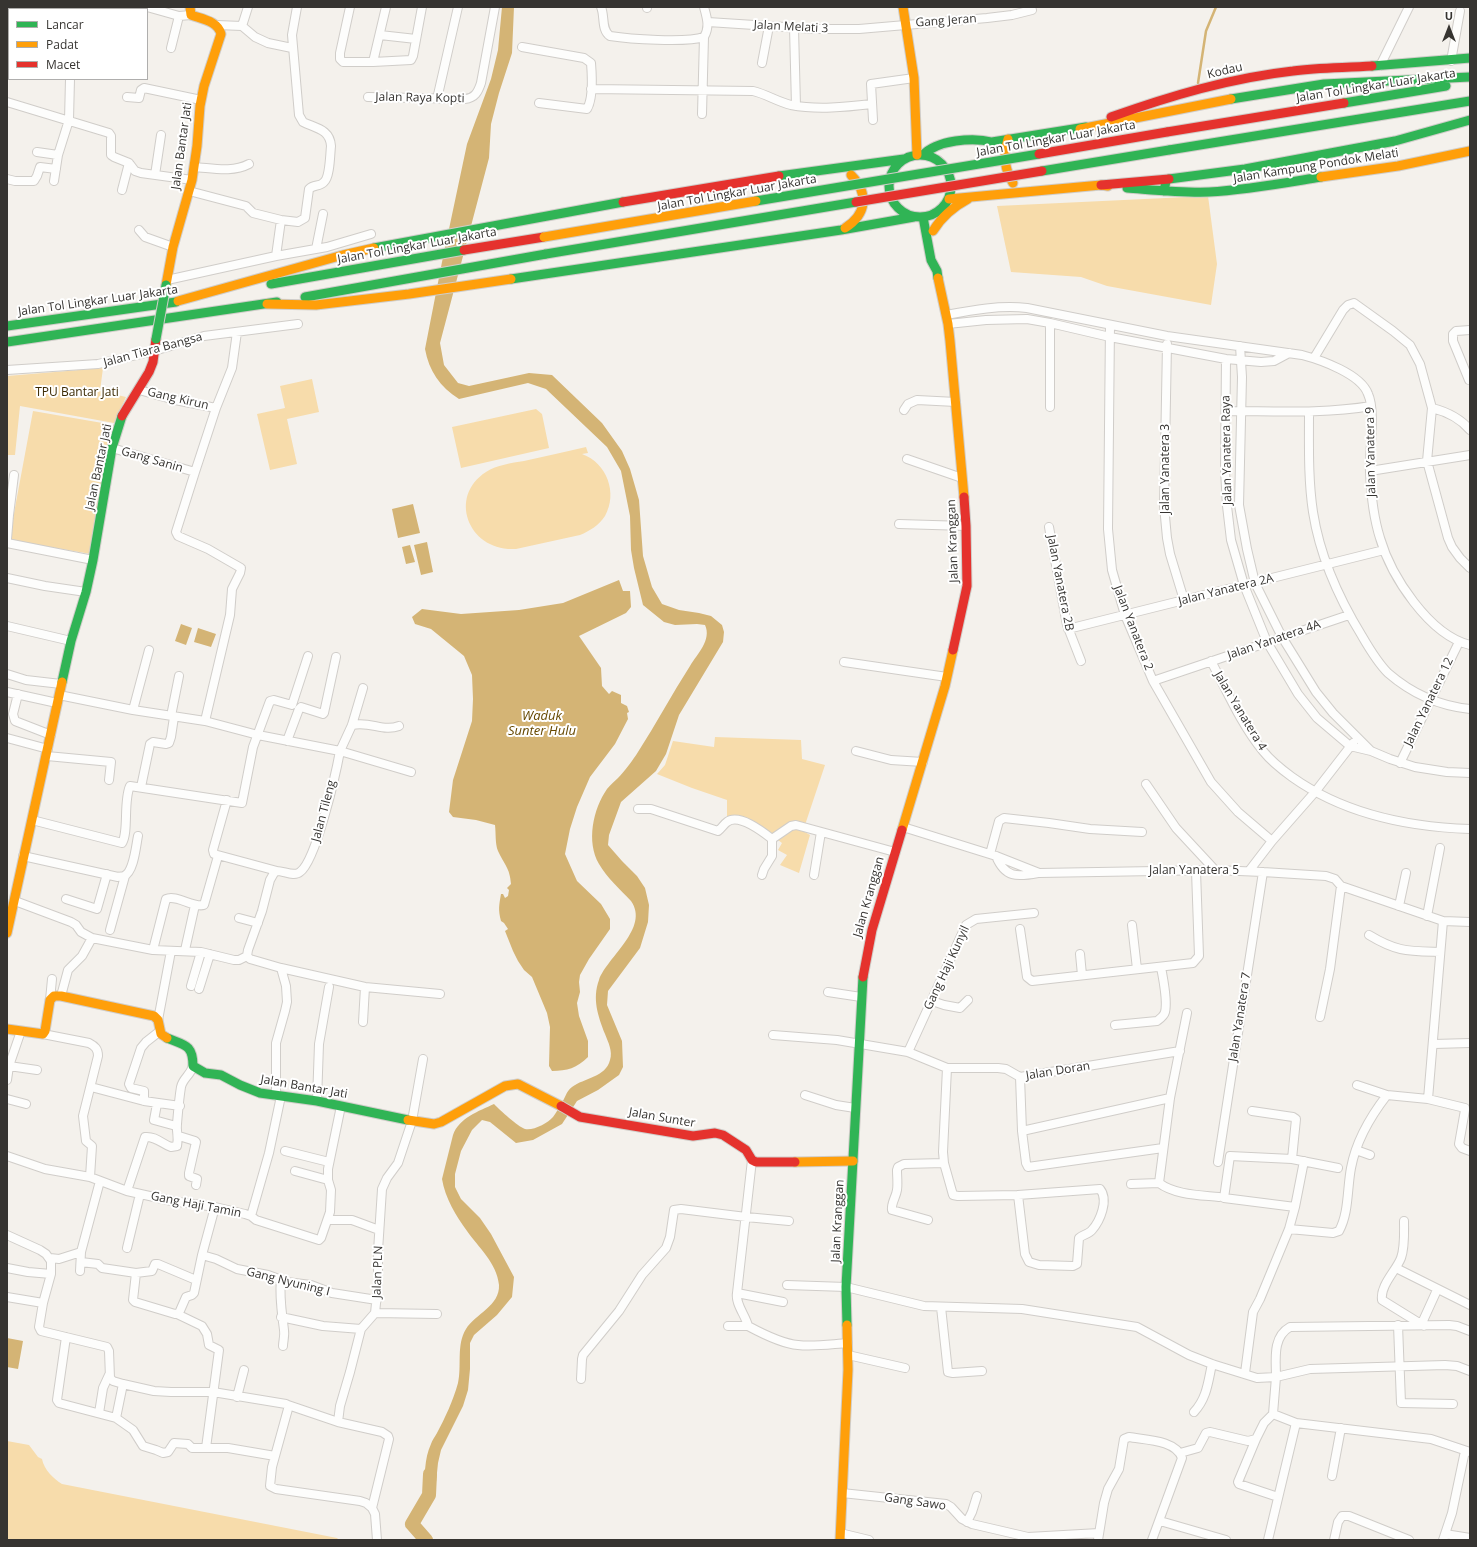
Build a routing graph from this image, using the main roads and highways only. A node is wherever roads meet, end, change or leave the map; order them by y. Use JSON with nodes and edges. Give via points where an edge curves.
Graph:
{"nodes":[{"id":1,"x":903,"y":7,"type":"edge"},
{"id":2,"x":191,"y":11,"type":"edge"},
{"id":3,"x":1470,"y":58,"type":"edge"},
{"id":4,"x":1470,"y":77,"type":"edge"},
{"id":5,"x":1470,"y":82,"type":"edge"},
{"id":6,"x":1470,"y":100,"type":"edge"},
{"id":7,"x":1470,"y":120,"type":"edge"},
{"id":8,"x":1080,"y":129,"type":"junction"},
{"id":9,"x":1008,"y":139,"type":"junction"},
{"id":10,"x":966,"y":145,"type":"junction"},
{"id":11,"x":1470,"y":151,"type":"edge"},
{"id":12,"x":920,"y":155,"type":"junction"},
{"id":13,"x":904,"y":159,"type":"junction"},
{"id":14,"x":937,"y":160,"type":"junction"},
{"id":15,"x":878,"y":162,"type":"junction"},
{"id":16,"x":894,"y":168,"type":"junction"},
{"id":17,"x":833,"y":169,"type":"junction"},
{"id":18,"x":1169,"y":179,"type":"junction"},
{"id":19,"x":1101,"y":185,"type":"junction"},
{"id":20,"x":1025,"y":191,"type":"junction"},
{"id":21,"x":1164,"y":191,"type":"junction"},
{"id":22,"x":978,"y":195,"type":"junction"},
{"id":23,"x":949,"y":199,"type":"junction"},
{"id":24,"x":922,"y":217,"type":"junction"},
{"id":25,"x":841,"y":230,"type":"junction"},
{"id":26,"x":933,"y":231,"type":"junction"},
{"id":27,"x":937,"y":272,"type":"junction"},
{"id":28,"x":178,"y":301,"type":"junction"},
{"id":29,"x":267,"y":304,"type":"junction"},
{"id":30,"x":7,"y":326,"type":"edge"},
{"id":31,"x":7,"y":342,"type":"edge"},
{"id":32,"x":7,"y":884,"type":"edge"},
{"id":33,"x":17,"y":887,"type":"junction"},
{"id":34,"x":7,"y":933,"type":"edge"},
{"id":35,"x":7,"y":1030,"type":"edge"},
{"id":36,"x":576,"y":1115,"type":"joint"},
{"id":37,"x":853,"y":1161,"type":"junction"},
{"id":38,"x":840,"y":1536,"type":"edge"}],
"edges":[{"from":1,"to":12,"type":"main road","via":[[914,78]]},
{"from":2,"to":33,"type":"main road","name":"Jalan Bantar Jati","bridge":true,"via":[[217,25],[221,31],[201,100],[192,180],[173,247],[151,366],[123,414],[112,448],[94,560],[71,641]]},
{"from":3,"to":8,"type":"main road","name":"Kodau","via":[[1280,72],[1152,103]]},
{"from":4,"to":8,"type":"main road","via":[[1324,84]]},
{"from":5,"to":28,"type":"main road","name":"Jalan Tol Lingkar Luar Jakarta","bridge":true,"via":[[421,257]]},
{"from":6,"to":29,"type":"main road","bridge":true,"via":[[546,254]]},
{"from":7,"to":18,"type":"main road","via":[[1395,140],[1245,169]]},
{"from":8,"to":9,"type":"main road","name":"Kodau"},
{"from":9,"to":10,"type":"main road","name":"Kodau"},
{"from":9,"to":20,"type":"main road","via":[[1004,155],[1007,171],[1015,185]]},
{"from":10,"to":12,"type":"main road","name":"Kodau","via":[[942,143],[928,148]]},
{"from":10,"to":14,"type":"main road","name":"Kodau","via":[[944,151]]},
{"from":11,"to":21,"type":"main road","name":"Jalan Kampung Pondok Melati","via":[[1398,166],[1237,190]]},
{"from":12,"to":13,"type":"main road"},
{"from":12,"to":14,"type":"main road"},
{"from":13,"to":15,"type":"main road"},
{"from":13,"to":16,"type":"main road"},
{"from":14,"to":23,"type":"main road","via":[[945,166],[950,176],[952,188]]},
{"from":15,"to":16,"type":"main road"},
{"from":15,"to":17,"type":"main road"},
{"from":16,"to":24,"type":"main road","via":[[889,184],[890,195],[899,209]]},
{"from":17,"to":25,"type":"main road","via":[[848,173],[856,179],[862,188],[864,198],[863,209],[858,218]]},
{"from":17,"to":28,"type":"main road","via":[[577,210],[388,245]]},
{"from":18,"to":19,"type":"main road"},
{"from":18,"to":21,"type":"main road"},
{"from":19,"to":20,"type":"main road"},
{"from":19,"to":21,"type":"main road","name":"Jalan Kampung Pondok Melati"},
{"from":20,"to":22,"type":"main road"},
{"from":22,"to":23,"type":"main road"},
{"from":22,"to":26,"type":"main road","via":[[950,210],[937,222]]},
{"from":23,"to":24,"type":"main road","via":[[941,210]]},
{"from":24,"to":25,"type":"main road"},
{"from":24,"to":26,"type":"main road","name":"Jalan Kranggan"},
{"from":24,"to":27,"type":"main road","name":"Jalan Kranggan","via":[[931,260]]},
{"from":25,"to":29,"type":"main road","via":[[409,294],[316,305]]},
{"from":26,"to":27,"type":"main road","name":"Jalan Kranggan","via":[[938,259]]},
{"from":27,"to":37,"type":"main road","name":"Jalan Kranggan","via":[[948,324],[956,402],[966,526],[967,586],[947,677],[872,930],[864,966]]},
{"from":28,"to":30,"type":"main road","name":"Jalan Tol Lingkar Luar Jakarta"},
{"from":29,"to":31,"type":"main road"},
{"from":32,"to":33,"type":"main road"},
{"from":33,"to":34,"type":"main road","name":"Jalan Bantar Jati"},
{"from":35,"to":36,"type":"main road","name":"Jalan Bantar Jati","via":[[43,1034],[50,1000],[54,996],[60,996],[151,1016],[158,1020],[163,1036],[192,1050],[193,1066],[205,1074],[221,1075],[255,1091],[428,1124],[441,1122],[505,1086],[514,1084]]},
{"from":36,"to":37,"type":"main road","name":"Jalan Sunter","via":[[693,1136],[715,1133],[723,1135],[746,1150],[756,1162]]},
{"from":37,"to":38,"type":"main road","name":"Jalan Kranggan","via":[[846,1287],[848,1355]]}]}
